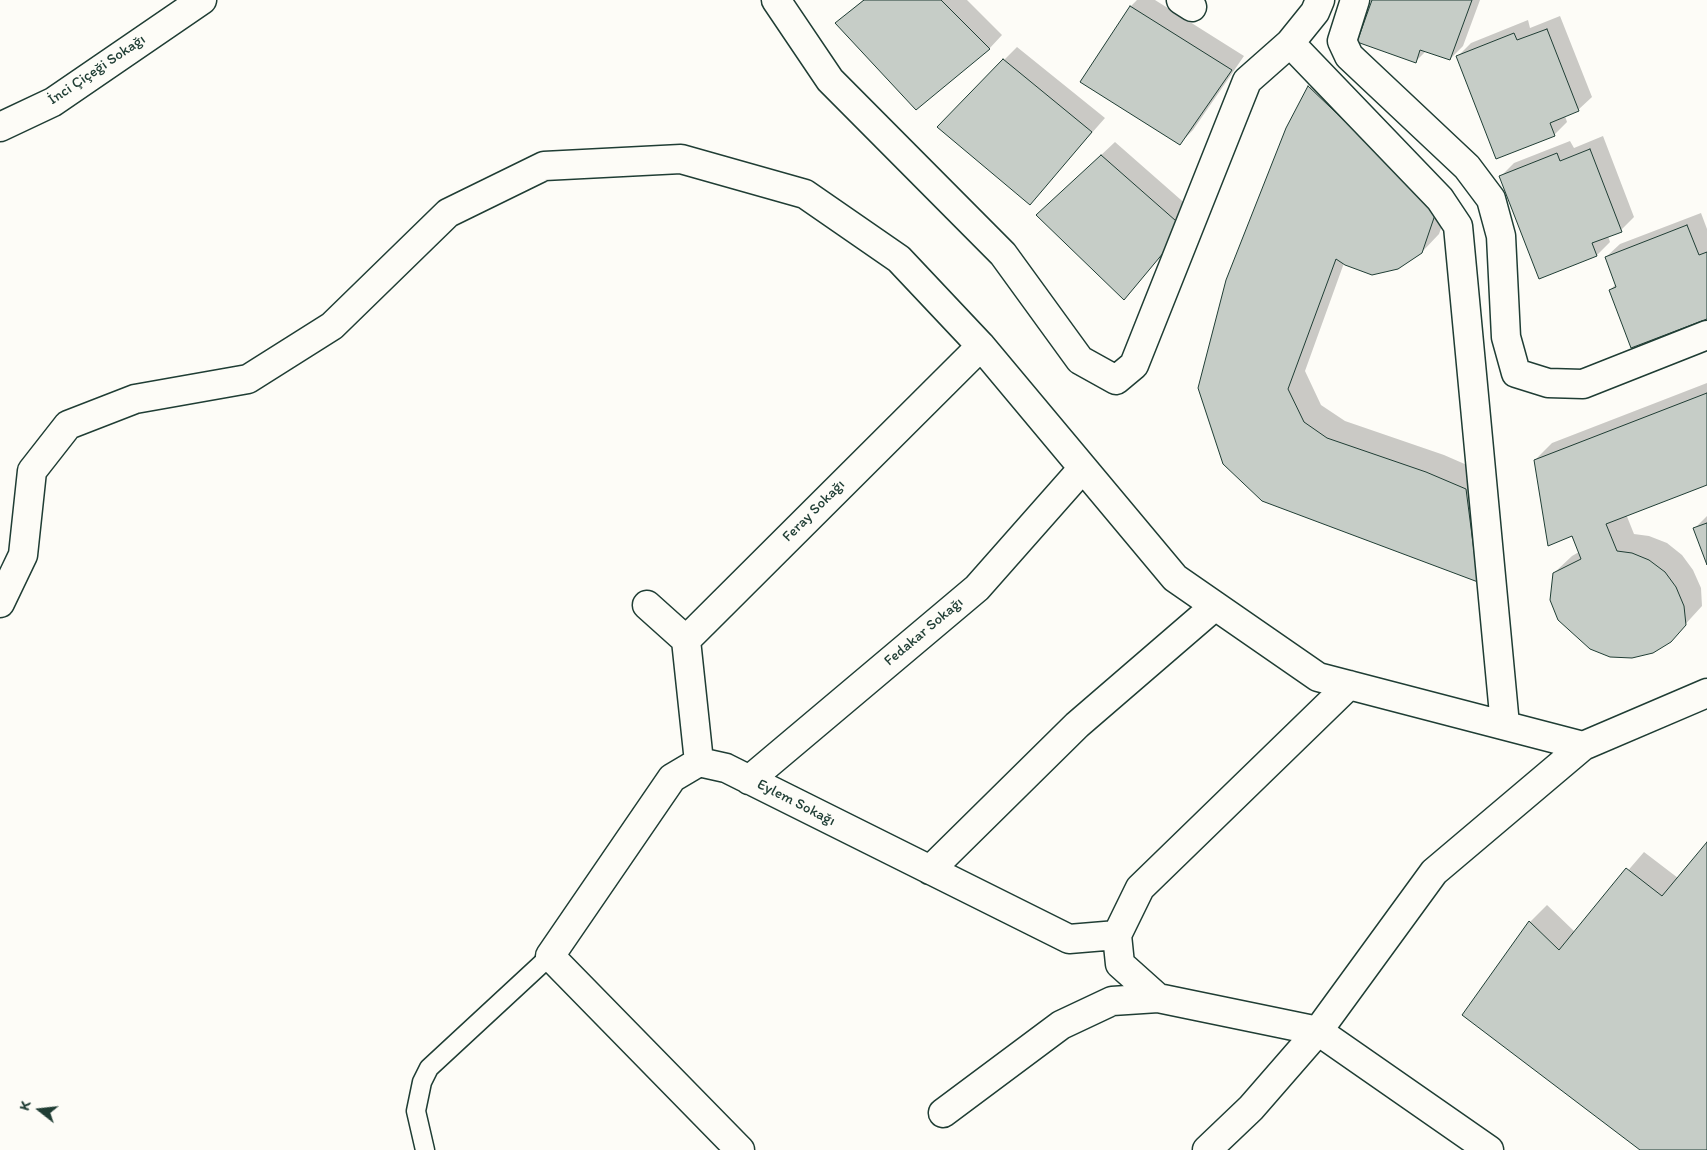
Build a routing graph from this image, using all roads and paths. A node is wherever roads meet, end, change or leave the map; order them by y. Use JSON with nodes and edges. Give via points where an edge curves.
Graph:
{"nodes":[{"id":1,"x":776,"y":0,"type":"edge"},
{"id":2,"x":1320,"y":0,"type":"edge"},
{"id":3,"x":1355,"y":0,"type":"edge"},
{"id":4,"x":192,"y":2,"type":"edge"},
{"id":5,"x":1290,"y":42,"type":"junction"},
{"id":6,"x":0,"y":127,"type":"edge"},
{"id":7,"x":1707,"y":335,"type":"edge"},
{"id":8,"x":981,"y":346,"type":"junction"},
{"id":9,"x":1083,"y":468,"type":"junction"},
{"id":10,"x":0,"y":603,"type":"edge"},
{"id":11,"x":647,"y":604,"type":"dead end"},
{"id":12,"x":1215,"y":606,"type":"junction"},
{"id":13,"x":686,"y":640,"type":"junction"},
{"id":14,"x":1349,"y":685,"type":"junction"},
{"id":15,"x":1707,"y":693,"type":"edge"},
{"id":16,"x":1505,"y":726,"type":"junction"},
{"id":17,"x":1583,"y":746,"type":"junction"},
{"id":18,"x":699,"y":762,"type":"junction"},
{"id":19,"x":749,"y":780,"type":"junction"},
{"id":20,"x":930,"y":870,"type":"junction"},
{"id":21,"x":1117,"y":936,"type":"junction"},
{"id":22,"x":550,"y":956,"type":"junction"},
{"id":23,"x":1158,"y":998,"type":"junction"},
{"id":24,"x":1318,"y":1031,"type":"junction"},
{"id":25,"x":943,"y":1113,"type":"dead end"},
{"id":26,"x":425,"y":1150,"type":"edge"},
{"id":27,"x":740,"y":1150,"type":"edge"},
{"id":28,"x":1207,"y":1150,"type":"edge"},
{"id":29,"x":1489,"y":1150,"type":"edge"}],
"edges":[{"from":1,"to":5,"type":"street","via":[[830,80],[1003,254],[1080,360],[1116,380],[1134,365],[1247,81]]},
{"from":2,"to":5,"type":"street","via":[[1315,12]]},
{"from":3,"to":7,"type":"street","via":[[1342,41],[1349,56],[1467,167],[1491,199],[1500,236],[1506,337],[1516,373],[1548,384],[1583,384]]},
{"from":4,"to":6,"type":"street","name":"İnci Çiçeği Sokağı","via":[[53,102]]},
{"from":5,"to":16,"type":"street","via":[[1440,199],[1458,226]]},
{"from":8,"to":9,"type":"street"},
{"from":8,"to":10,"type":"street","via":[[899,259],[805,194],[681,159],[544,166],[448,213],[332,326],[248,379],[135,399],[68,425],[32,471],[23,555]]},
{"from":8,"to":13,"type":"street","name":"Feray Sokağı"},
{"from":9,"to":12,"type":"street","via":[[1175,578]]},
{"from":9,"to":19,"type":"street","name":"Fedakar Sokağı","via":[[976,588]]},
{"from":11,"to":13,"type":"street"},
{"from":12,"to":14,"type":"street","via":[[1318,677]]},
{"from":12,"to":20,"type":"street","via":[[1077,725]]},
{"from":13,"to":18,"type":"street"},
{"from":14,"to":16,"type":"street"},
{"from":14,"to":21,"type":"street","via":[[1140,888]]},
{"from":15,"to":17,"type":"street"},
{"from":16,"to":17,"type":"street"},
{"from":17,"to":24,"type":"street","via":[[1434,872]]},
{"from":18,"to":19,"type":"street","name":"Eylem Sokağı","via":[[726,768]]},
{"from":18,"to":22,"type":"street","via":[[672,778]]},
{"from":19,"to":20,"type":"street","name":"Eylem Sokağı"},
{"from":20,"to":21,"type":"street","name":"Eylem Sokağı","via":[[1069,939]]},
{"from":21,"to":23,"type":"street","via":[[1120,964]]},
{"from":22,"to":26,"type":"lane","via":[[430,1068],[422,1082],[416,1111]]},
{"from":22,"to":27,"type":"street"},
{"from":23,"to":24,"type":"street"},
{"from":23,"to":25,"type":"street","via":[[1112,1001],[1061,1025]]},
{"from":24,"to":28,"type":"street","via":[[1251,1108]]},
{"from":24,"to":29,"type":"street"}]}
